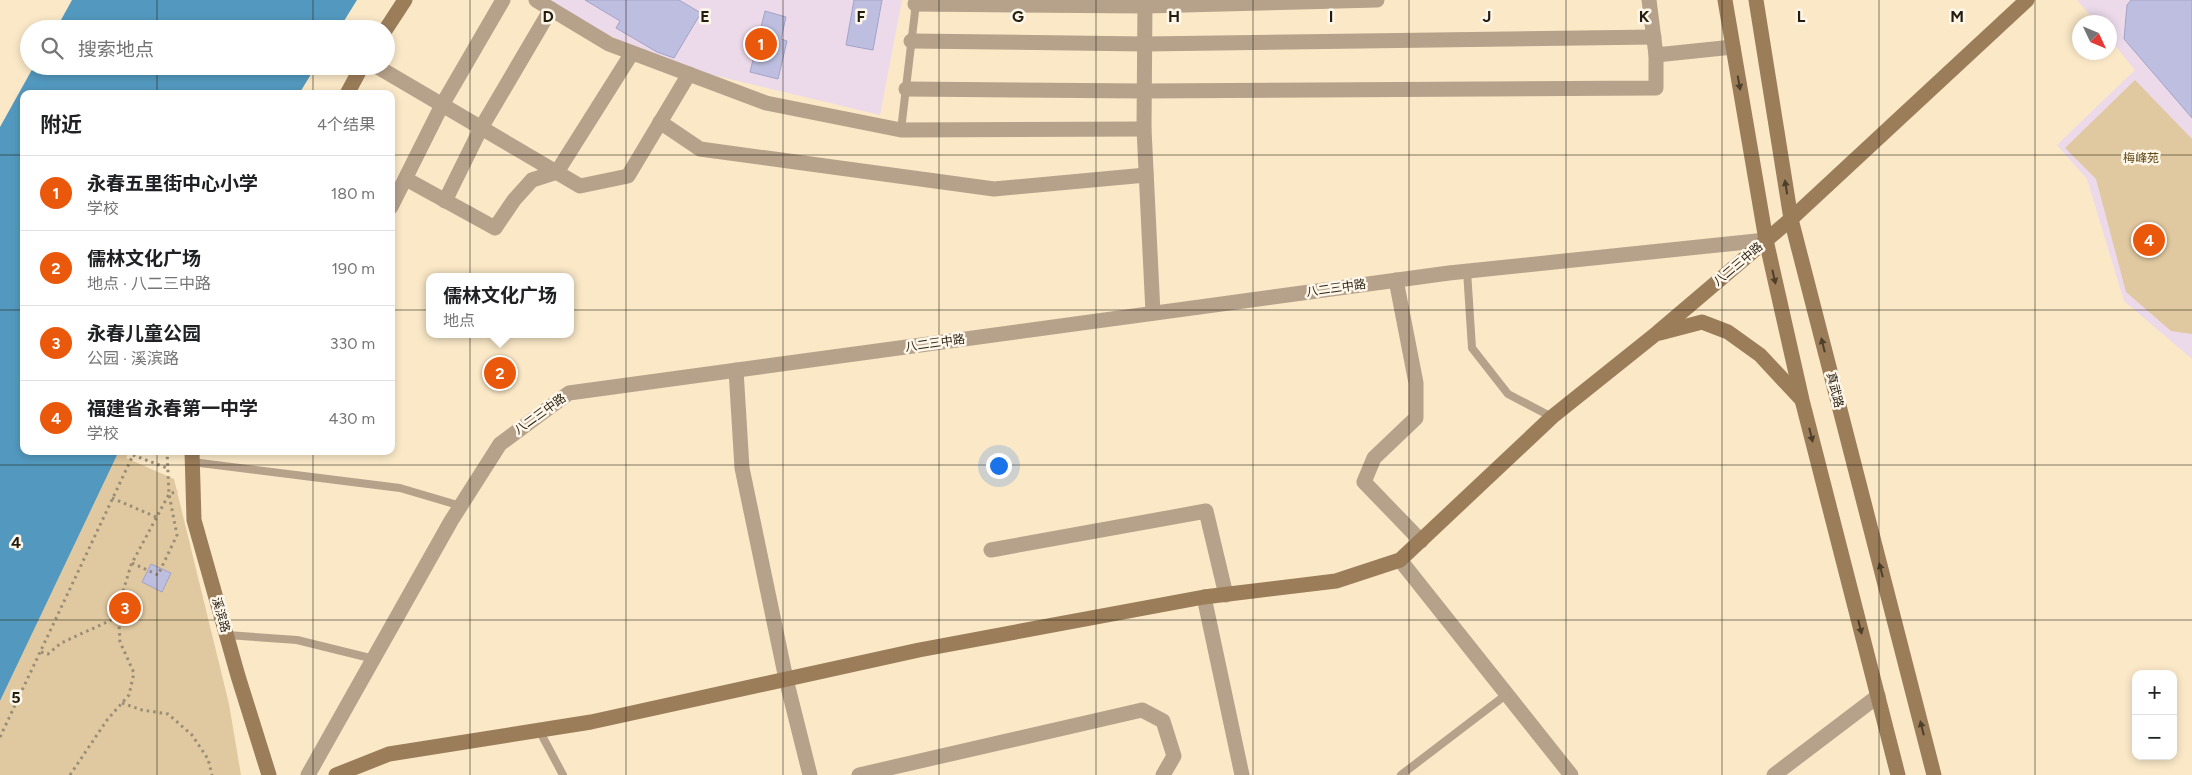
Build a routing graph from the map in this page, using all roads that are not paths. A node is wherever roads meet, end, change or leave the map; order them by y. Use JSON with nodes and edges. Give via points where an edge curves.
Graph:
{"nodes":[{"id":1,"x":405,"y":0,"type":"edge"},
{"id":2,"x":503,"y":0,"type":"edge"},
{"id":3,"x":536,"y":0,"type":"edge"},
{"id":4,"x":1377,"y":0,"type":"edge"},
{"id":5,"x":1649,"y":0,"type":"edge"},
{"id":6,"x":1725,"y":0,"type":"edge"},
{"id":7,"x":1756,"y":0,"type":"edge"},
{"id":8,"x":2027,"y":0,"type":"edge"},
{"id":9,"x":916,"y":2,"type":"edge"},
{"id":10,"x":1145,"y":3,"type":"edge"},
{"id":11,"x":551,"y":9,"type":"junction"},
{"id":12,"x":392,"y":20,"type":"edge"},
{"id":13,"x":1654,"y":37,"type":"junction"},
{"id":14,"x":911,"y":41,"type":"junction"},
{"id":15,"x":1145,"y":44,"type":"junction"},
{"id":16,"x":1733,"y":47,"type":"junction"},
{"id":17,"x":632,"y":53,"type":"junction"},
{"id":18,"x":1656,"y":55,"type":"junction"},
{"id":19,"x":689,"y":74,"type":"junction"},
{"id":20,"x":357,"y":75,"type":"edge"},
{"id":21,"x":391,"y":75,"type":"edge"},
{"id":22,"x":906,"y":89,"type":"junction"},
{"id":23,"x":349,"y":90,"type":"edge"},
{"id":24,"x":1144,"y":91,"type":"junction"},
{"id":25,"x":442,"y":105,"type":"junction"},
{"id":26,"x":660,"y":122,"type":"junction"},
{"id":27,"x":481,"y":128,"type":"junction"},
{"id":28,"x":901,"y":130,"type":"junction"},
{"id":29,"x":1144,"y":130,"type":"junction"},
{"id":30,"x":557,"y":172,"type":"junction"},
{"id":31,"x":1146,"y":175,"type":"junction"},
{"id":32,"x":406,"y":179,"type":"junction"},
{"id":33,"x":395,"y":200,"type":"edge"},
{"id":34,"x":445,"y":200,"type":"junction"},
{"id":35,"x":1791,"y":220,"type":"junction"},
{"id":36,"x":1766,"y":240,"type":"junction"},
{"id":37,"x":1467,"y":271,"type":"junction"},
{"id":38,"x":1396,"y":280,"type":"junction"},
{"id":39,"x":1152,"y":313,"type":"junction"},
{"id":40,"x":1656,"y":334,"type":"junction"},
{"id":41,"x":736,"y":370,"type":"junction"},
{"id":42,"x":1802,"y":400,"type":"junction"},
{"id":43,"x":1552,"y":417,"type":"junction"},
{"id":44,"x":192,"y":457,"type":"edge"},
{"id":45,"x":461,"y":506,"type":"junction"},
{"id":46,"x":1421,"y":541,"type":"junction"},
{"id":47,"x":991,"y":550,"type":"dead end"},
{"id":48,"x":1400,"y":560,"type":"junction"},
{"id":49,"x":1226,"y":595,"type":"junction"},
{"id":50,"x":1204,"y":597,"type":"junction"},
{"id":51,"x":227,"y":636,"type":"junction"},
{"id":52,"x":374,"y":659,"type":"junction"},
{"id":53,"x":786,"y":679,"type":"junction"},
{"id":54,"x":1507,"y":694,"type":"junction"},
{"id":55,"x":1878,"y":696,"type":"junction"},
{"id":56,"x":539,"y":730,"type":"junction"},
{"id":57,"x":909,"y":769,"type":"edge"},
{"id":58,"x":269,"y":775,"type":"edge"},
{"id":59,"x":308,"y":775,"type":"edge"},
{"id":60,"x":336,"y":775,"type":"edge"},
{"id":61,"x":563,"y":775,"type":"edge"},
{"id":62,"x":810,"y":775,"type":"edge"},
{"id":63,"x":859,"y":775,"type":"edge"},
{"id":64,"x":1163,"y":775,"type":"edge"},
{"id":65,"x":1242,"y":775,"type":"edge"},
{"id":66,"x":1401,"y":775,"type":"edge"},
{"id":67,"x":1572,"y":775,"type":"edge"},
{"id":68,"x":1774,"y":775,"type":"edge"},
{"id":69,"x":1898,"y":775,"type":"edge"},
{"id":70,"x":1934,"y":775,"type":"edge"}],
"edges":[{"from":1,"to":12,"type":"main road"},
{"from":2,"to":25,"type":"street"},
{"from":3,"to":11,"type":"street"},
{"from":4,"to":10,"type":"street"},
{"from":5,"to":13,"type":"street"},
{"from":6,"to":16,"type":"main road"},
{"from":35,"to":7,"type":"main road","name":"真武路","one_way":true},
{"from":8,"to":35,"type":"main road","name":"八二三中路"},
{"from":9,"to":10,"type":"street"},
{"from":9,"to":14,"type":"lane"},
{"from":10,"to":15,"type":"street"},
{"from":11,"to":17,"type":"street","via":[[609,44]]},
{"from":11,"to":27,"type":"street"},
{"from":13,"to":15,"type":"street"},
{"from":13,"to":18,"type":"street"},
{"from":14,"to":15,"type":"street"},
{"from":14,"to":22,"type":"lane"},
{"from":15,"to":24,"type":"street"},
{"from":16,"to":18,"type":"street"},
{"from":16,"to":36,"type":"main road","one_way":true},
{"from":17,"to":19,"type":"street"},
{"from":17,"to":30,"type":"street"},
{"from":18,"to":24,"type":"street","via":[[1656,88]]},
{"from":19,"to":26,"type":"street"},
{"from":19,"to":28,"type":"street","via":[[766,102]]},
{"from":20,"to":23,"type":"main road"},
{"from":21,"to":25,"type":"street"},
{"from":22,"to":24,"type":"street"},
{"from":22,"to":28,"type":"lane"},
{"from":24,"to":29,"type":"street"},
{"from":25,"to":27,"type":"street"},
{"from":25,"to":32,"type":"street"},
{"from":26,"to":30,"type":"street","via":[[628,176],[580,186]]},
{"from":26,"to":31,"type":"street","via":[[700,148],[994,189]]},
{"from":27,"to":30,"type":"street"},
{"from":27,"to":34,"type":"street"},
{"from":28,"to":29,"type":"street"},
{"from":29,"to":31,"type":"street"},
{"from":30,"to":34,"type":"street","via":[[532,180],[495,228]]},
{"from":31,"to":39,"type":"street"},
{"from":32,"to":33,"type":"street"},
{"from":32,"to":34,"type":"street"},
{"from":35,"to":36,"type":"main road","name":"八二三中路"},
{"from":70,"to":35,"type":"main road","name":"真武路","one_way":true},
{"from":36,"to":37,"type":"street","name":"八二三中路"},
{"from":36,"to":40,"type":"main road","name":"八二三中路"},
{"from":36,"to":42,"type":"main road","one_way":true},
{"from":37,"to":38,"type":"street","name":"八二三中路"},
{"from":37,"to":43,"type":"lane","via":[[1472,348],[1508,394]]},
{"from":38,"to":39,"type":"street","name":"八二三中路"},
{"from":38,"to":46,"type":"street","via":[[1416,383],[1416,418],[1374,458],[1364,482]]},
{"from":39,"to":41,"type":"street","name":"八二三中路"},
{"from":40,"to":42,"type":"main road","via":[[1702,322],[1728,332],[1760,355]]},
{"from":40,"to":43,"type":"main road","name":"八二三中路"},
{"from":41,"to":45,"type":"street","name":"八二三中路","via":[[569,393],[500,444]]},
{"from":41,"to":53,"type":"street","via":[[742,468]]},
{"from":42,"to":55,"type":"main road","one_way":true},
{"from":43,"to":46,"type":"main road","name":"八二三中路"},
{"from":44,"to":45,"type":"lane","via":[[400,488]]},
{"from":44,"to":51,"type":"main road","name":"溪滨路","via":[[194,520]]},
{"from":45,"to":52,"type":"street","name":"八二三中路"},
{"from":46,"to":48,"type":"main road","name":"八二三中路"},
{"from":47,"to":49,"type":"street","via":[[1206,511]]},
{"from":48,"to":49,"type":"main road","name":"八二三中路","via":[[1336,581]]},
{"from":48,"to":54,"type":"street"},
{"from":49,"to":50,"type":"main road","name":"八二三中路"},
{"from":50,"to":53,"type":"main road","name":"八二三中路","via":[[928,648]]},
{"from":50,"to":65,"type":"street"},
{"from":51,"to":52,"type":"lane","via":[[297,640]]},
{"from":51,"to":58,"type":"main road","name":"溪滨路"},
{"from":52,"to":59,"type":"street","name":"八二三中路"},
{"from":53,"to":56,"type":"main road","name":"八二三中路","via":[[591,722]]},
{"from":53,"to":62,"type":"street"},
{"from":54,"to":66,"type":"lane"},
{"from":54,"to":67,"type":"street"},
{"from":55,"to":68,"type":"street"},
{"from":55,"to":69,"type":"main road"},
{"from":56,"to":60,"type":"main road","name":"八二三中路","via":[[389,754]]},
{"from":56,"to":61,"type":"lane"},
{"from":57,"to":63,"type":"street"},
{"from":57,"to":64,"type":"street","via":[[1142,710],[1163,721],[1174,756]]}]}
